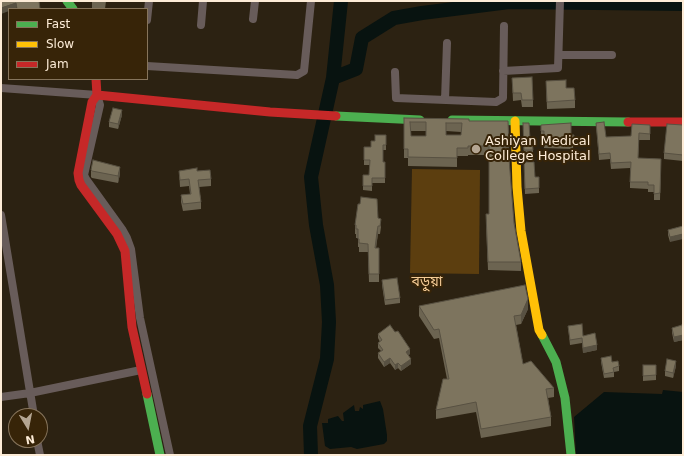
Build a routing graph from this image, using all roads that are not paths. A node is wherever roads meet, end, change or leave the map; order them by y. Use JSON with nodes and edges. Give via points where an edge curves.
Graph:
{"nodes":[{"id":1,"x":203,"y":1,"type":"edge"},
{"id":2,"x":255,"y":1,"type":"edge"},
{"id":3,"x":310,"y":1,"type":"edge"},
{"id":4,"x":560,"y":5,"type":"edge"},
{"id":5,"x":253,"y":19,"type":"dead end"},
{"id":6,"x":201,"y":25,"type":"dead end"},
{"id":7,"x":504,"y":26,"type":"dead end"},
{"id":8,"x":447,"y":42,"type":"dead end"},
{"id":9,"x":559,"y":55,"type":"junction"},
{"id":10,"x":612,"y":55,"type":"dead end"},
{"id":11,"x":148,"y":66,"type":"edge"},
{"id":12,"x":503,"y":71,"type":"junction"},
{"id":13,"x":394,"y":72,"type":"dead end"},
{"id":14,"x":96,"y":80,"type":"edge"},
{"id":15,"x":1,"y":88,"type":"edge"},
{"id":16,"x":97,"y":95,"type":"junction"},
{"id":17,"x":445,"y":100,"type":"junction"},
{"id":18,"x":427,"y":120,"type":"edge"},
{"id":19,"x":443,"y":120,"type":"edge"},
{"id":20,"x":515,"y":121,"type":"junction"},
{"id":21,"x":683,"y":122,"type":"edge"},
{"id":22,"x":1,"y":214,"type":"edge"},
{"id":23,"x":106,"y":214,"type":"junction"},
{"id":24,"x":141,"y":370,"type":"junction"},
{"id":25,"x":30,"y":393,"type":"junction"},
{"id":26,"x":1,"y":397,"type":"edge"},
{"id":27,"x":33,"y":408,"type":"edge"},
{"id":28,"x":160,"y":455,"type":"edge"},
{"id":29,"x":170,"y":455,"type":"edge"},
{"id":30,"x":571,"y":455,"type":"edge"}],
"edges":[{"from":1,"to":6,"type":"street"},
{"from":2,"to":5,"type":"street"},
{"from":3,"to":11,"type":"street","via":[[304,71],[297,75]]},
{"from":4,"to":9,"type":"street"},
{"from":7,"to":12,"type":"street"},
{"from":8,"to":17,"type":"street"},
{"from":9,"to":10,"type":"street"},
{"from":9,"to":12,"type":"street","via":[[558,68]]},
{"from":12,"to":17,"type":"street","via":[[501,100]]},
{"from":13,"to":17,"type":"street","via":[[396,98]]},
{"from":14,"to":16,"type":"street"},
{"from":15,"to":16,"type":"street"},
{"from":16,"to":18,"type":"street","via":[[270,112]]},
{"from":16,"to":23,"type":"street","via":[[92,102],[78,173],[81,185]]},
{"from":19,"to":20,"type":"street"},
{"from":20,"to":21,"type":"street"},
{"from":20,"to":30,"type":"street","via":[[521,231],[539,330],[556,362],[565,398]]},
{"from":22,"to":25,"type":"street"},
{"from":23,"to":24,"type":"street","via":[[125,251],[132,328]]},
{"from":23,"to":29,"type":"street","via":[[122,229],[131,249],[140,318]]},
{"from":24,"to":25,"type":"street"},
{"from":24,"to":28,"type":"street"},
{"from":25,"to":26,"type":"street"},
{"from":25,"to":27,"type":"street"}]}
